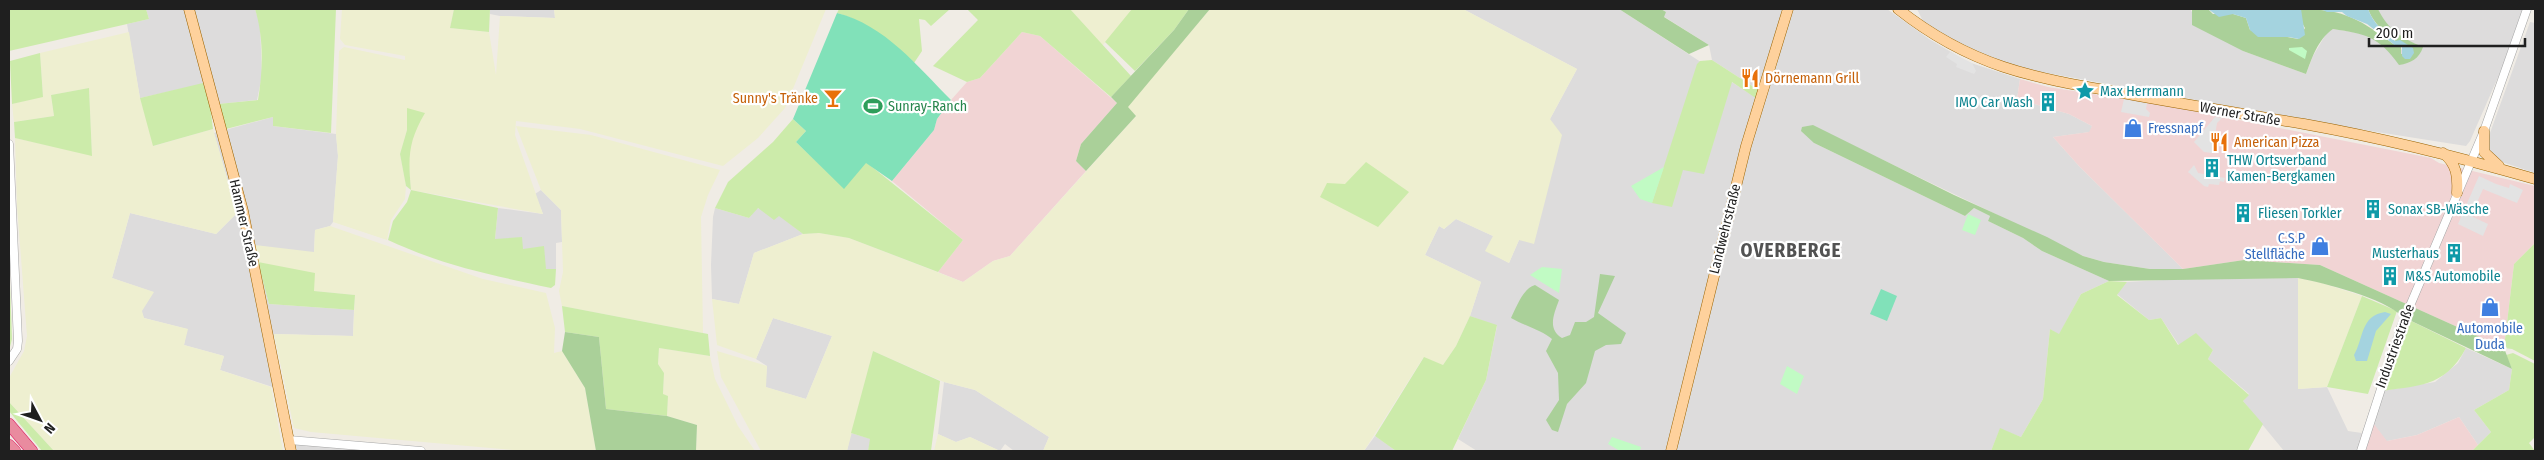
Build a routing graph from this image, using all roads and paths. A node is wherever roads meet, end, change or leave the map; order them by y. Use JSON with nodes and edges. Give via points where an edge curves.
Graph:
{"nodes":[{"id":1,"x":188,"y":9,"type":"edge"},
{"id":2,"x":1788,"y":9,"type":"edge"},
{"id":3,"x":2527,"y":9,"type":"edge"},
{"id":4,"x":1904,"y":11,"type":"edge"},
{"id":5,"x":2484,"y":131,"type":"junction"},
{"id":6,"x":9,"y":144,"type":"edge"},
{"id":7,"x":2443,"y":153,"type":"junction"},
{"id":8,"x":2472,"y":161,"type":"junction"},
{"id":9,"x":2504,"y":170,"type":"junction"},
{"id":10,"x":2535,"y":179,"type":"edge"},
{"id":11,"x":2457,"y":193,"type":"junction"},
{"id":12,"x":9,"y":361,"type":"edge"},
{"id":13,"x":9,"y":424,"type":"edge"},
{"id":14,"x":289,"y":440,"type":"junction"},
{"id":15,"x":9,"y":444,"type":"edge"},
{"id":16,"x":14,"y":451,"type":"edge"},
{"id":17,"x":32,"y":451,"type":"edge"},
{"id":18,"x":291,"y":451,"type":"edge"},
{"id":19,"x":421,"y":451,"type":"edge"},
{"id":20,"x":1671,"y":451,"type":"edge"},
{"id":21,"x":2361,"y":451,"type":"edge"}],
"edges":[{"from":1,"to":14,"type":"main road","name":"Hammer Straße","via":[[243,211]]},
{"from":2,"to":20,"type":"main road","name":"Landwehrstraße","via":[[1746,146]]},
{"from":3,"to":5,"type":"street","name":"Industriestraße"},
{"from":4,"to":7,"type":"main road","name":"Werner Straße","via":[[1952,46],[2014,71],[2086,87],[2381,138]]},
{"from":5,"to":8,"type":"street","name":"Industriestraße"},
{"from":5,"to":9,"type":"main road","via":[[2484,152]]},
{"from":6,"to":12,"type":"street","via":[[18,341]]},
{"from":7,"to":8,"type":"main road","name":"Werner Straße"},
{"from":7,"to":11,"type":"main road","via":[[2450,158],[2456,171]]},
{"from":8,"to":9,"type":"main road","name":"Werner Straße"},
{"from":8,"to":11,"type":"street","name":"Industriestraße"},
{"from":9,"to":10,"type":"main road","name":"Werner Straße"},
{"from":11,"to":21,"type":"street","name":"Industriestraße","via":[[2401,327]]},
{"from":13,"to":17,"type":"highway"},
{"from":14,"to":18,"type":"main road","name":"Hammer Straße"},
{"from":14,"to":19,"type":"street"},
{"from":15,"to":16,"type":"highway"}]}
